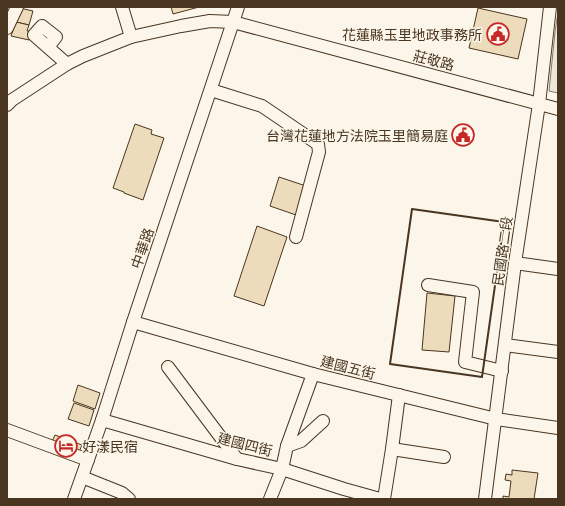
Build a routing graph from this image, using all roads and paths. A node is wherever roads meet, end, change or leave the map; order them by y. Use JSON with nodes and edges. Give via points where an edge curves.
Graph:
{"nodes":[{"id":1,"x":17,"y":7,"type":"edge"},
{"id":2,"x":122,"y":7,"type":"edge"},
{"id":3,"x":238,"y":7,"type":"edge"},
{"id":4,"x":549,"y":7,"type":"edge"},
{"id":5,"x":234,"y":22,"type":"junction"},
{"id":6,"x":8,"y":23,"type":"edge"},
{"id":7,"x":131,"y":37,"type":"junction"},
{"id":8,"x":48,"y":47,"type":"dead end"},
{"id":9,"x":67,"y":64,"type":"junction"},
{"id":10,"x":211,"y":90,"type":"junction"},
{"id":11,"x":9,"y":100,"type":"edge"},
{"id":12,"x":539,"y":104,"type":"junction"},
{"id":13,"x":558,"y":109,"type":"edge"},
{"id":14,"x":296,"y":236,"type":"dead end"},
{"id":15,"x":515,"y":263,"type":"junction"},
{"id":16,"x":558,"y":269,"type":"edge"},
{"id":17,"x":428,"y":285,"type":"dead end"},
{"id":18,"x":133,"y":322,"type":"junction"},
{"id":19,"x":505,"y":345,"type":"junction"},
{"id":20,"x":558,"y":352,"type":"edge"},
{"id":21,"x":168,"y":367,"type":"dead end"},
{"id":22,"x":502,"y":371,"type":"junction"},
{"id":23,"x":313,"y":374,"type":"junction"},
{"id":24,"x":398,"y":395,"type":"junction"},
{"id":25,"x":496,"y":419,"type":"junction"},
{"id":26,"x":102,"y":420,"type":"junction"},
{"id":27,"x":323,"y":421,"type":"dead end"},
{"id":28,"x":558,"y":428,"type":"edge"},
{"id":29,"x":7,"y":430,"type":"edge"},
{"id":30,"x":287,"y":446,"type":"junction"},
{"id":31,"x":392,"y":449,"type":"junction"},
{"id":32,"x":444,"y":456,"type":"dead end"},
{"id":33,"x":237,"y":458,"type":"junction"},
{"id":34,"x":88,"y":460,"type":"junction"},
{"id":35,"x":282,"y":469,"type":"junction"},
{"id":36,"x":82,"y":477,"type":"junction"},
{"id":37,"x":75,"y":499,"type":"edge"},
{"id":38,"x":128,"y":499,"type":"edge"},
{"id":39,"x":270,"y":499,"type":"edge"},
{"id":40,"x":380,"y":499,"type":"edge"},
{"id":41,"x":384,"y":499,"type":"edge"},
{"id":42,"x":485,"y":499,"type":"edge"}],
"edges":[{"from":1,"to":6,"type":"street"},
{"from":2,"to":7,"type":"street"},
{"from":3,"to":5,"type":"street","name":"中華路"},
{"from":4,"to":12,"type":"street","name":"民國路二段"},
{"from":5,"to":7,"type":"street","name":"莊敬路","via":[[210,21]]},
{"from":5,"to":10,"type":"street","name":"中華路"},
{"from":5,"to":12,"type":"street","name":"莊敬路"},
{"from":7,"to":9,"type":"street","name":"莊敬路"},
{"from":8,"to":9,"type":"street"},
{"from":9,"to":11,"type":"street","name":"莊敬路"},
{"from":10,"to":14,"type":"street","via":[[262,106],[318,144],[319,152]]},
{"from":10,"to":18,"type":"street","name":"中華路"},
{"from":12,"to":13,"type":"street","name":"莊敬路"},
{"from":12,"to":15,"type":"street","name":"民國路二段"},
{"from":15,"to":16,"type":"street"},
{"from":15,"to":19,"type":"street","name":"民國路二段"},
{"from":17,"to":22,"type":"street","via":[[473,292],[465,362]]},
{"from":18,"to":23,"type":"street","name":"建國五街"},
{"from":18,"to":26,"type":"street","name":"中華路"},
{"from":19,"to":20,"type":"street"},
{"from":19,"to":22,"type":"street","name":"民國路二段"},
{"from":21,"to":33,"type":"street"},
{"from":22,"to":25,"type":"street","name":"民國路二段"},
{"from":23,"to":24,"type":"street","name":"建國五街"},
{"from":23,"to":30,"type":"street"},
{"from":24,"to":25,"type":"street","name":"建國五街"},
{"from":24,"to":31,"type":"street"},
{"from":25,"to":28,"type":"street","name":"建國五街"},
{"from":25,"to":42,"type":"street","name":"民國路二段"},
{"from":26,"to":33,"type":"street","name":"建國四街"},
{"from":26,"to":34,"type":"street","name":"中華路"},
{"from":27,"to":30,"type":"street","via":[[301,442]]},
{"from":29,"to":34,"type":"street"},
{"from":30,"to":35,"type":"street"},
{"from":31,"to":32,"type":"street"},
{"from":31,"to":41,"type":"street"},
{"from":33,"to":35,"type":"street","name":"建國四街"},
{"from":34,"to":36,"type":"street","name":"中華路"},
{"from":35,"to":39,"type":"street"},
{"from":35,"to":40,"type":"street","name":"建國四街"},
{"from":36,"to":37,"type":"street","name":"中華路"},
{"from":36,"to":38,"type":"street","via":[[122,493]]}]}
